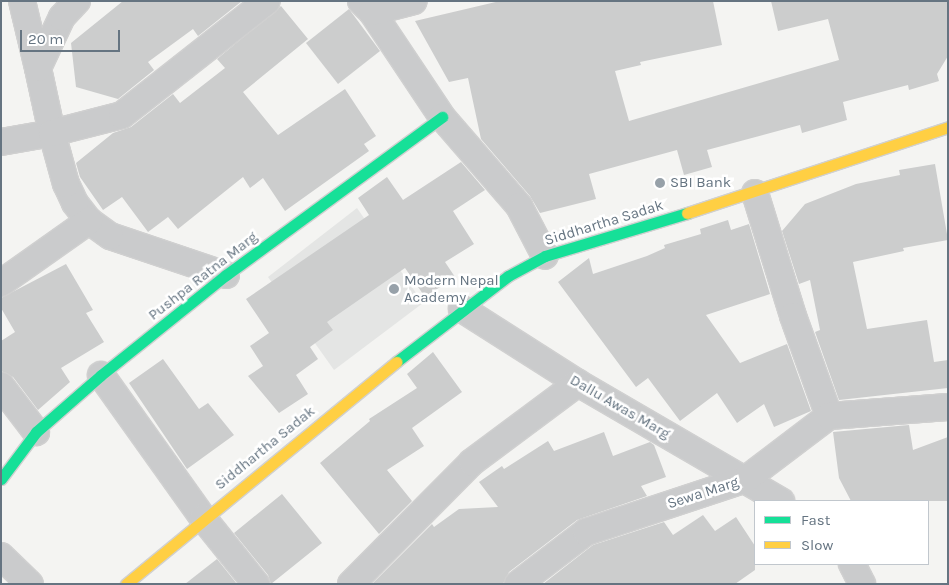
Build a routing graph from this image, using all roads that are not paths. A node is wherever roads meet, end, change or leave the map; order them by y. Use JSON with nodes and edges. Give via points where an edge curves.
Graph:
{"nodes":[{"id":1,"x":22,"y":1,"type":"edge"},
{"id":2,"x":77,"y":1,"type":"edge"},
{"id":3,"x":268,"y":1,"type":"edge"},
{"id":4,"x":414,"y":1,"type":"edge"},
{"id":5,"x":367,"y":6,"type":"edge"},
{"id":6,"x":38,"y":68,"type":"junction"},
{"id":7,"x":442,"y":117,"type":"junction"},
{"id":8,"x":947,"y":128,"type":"edge"},
{"id":9,"x":52,"y":132,"type":"junction"},
{"id":10,"x":1,"y":142,"type":"edge"},
{"id":11,"x":755,"y":193,"type":"junction"},
{"id":12,"x":89,"y":221,"type":"junction"},
{"id":13,"x":545,"y":256,"type":"junction"},
{"id":14,"x":226,"y":275,"type":"junction"},
{"id":15,"x":1,"y":283,"type":"edge"},
{"id":16,"x":462,"y":309,"type":"junction"},
{"id":17,"x":100,"y":375,"type":"junction"},
{"id":18,"x":578,"y":383,"type":"junction"},
{"id":19,"x":1,"y":386,"type":"edge"},
{"id":20,"x":948,"y":407,"type":"edge"},
{"id":21,"x":829,"y":416,"type":"junction"},
{"id":22,"x":36,"y":432,"type":"junction"},
{"id":23,"x":1,"y":479,"type":"edge"},
{"id":24,"x":746,"y":479,"type":"junction"},
{"id":25,"x":779,"y":500,"type":"edge"},
{"id":26,"x":203,"y":518,"type":"junction"},
{"id":27,"x":1,"y":556,"type":"edge"},
{"id":28,"x":852,"y":565,"type":"edge"},
{"id":29,"x":30,"y":584,"type":"edge"},
{"id":30,"x":126,"y":584,"type":"edge"},
{"id":31,"x":256,"y":584,"type":"edge"},
{"id":32,"x":351,"y":584,"type":"edge"},
{"id":33,"x":518,"y":584,"type":"edge"},
{"id":34,"x":862,"y":584,"type":"edge"}],
"edges":[{"from":1,"to":6,"type":"street"},
{"from":2,"to":6,"type":"street","via":[[62,17]]},
{"from":3,"to":9,"type":"street","via":[[122,115]]},
{"from":4,"to":5,"type":"street"},
{"from":5,"to":7,"type":"street"},
{"from":6,"to":9,"type":"street"},
{"from":7,"to":13,"type":"street","via":[[519,206]]},
{"from":7,"to":14,"type":"street","name":"Pushpa Ratna Marg"},
{"from":8,"to":11,"type":"street","name":"Siddhartha Sadak"},
{"from":9,"to":10,"type":"street"},
{"from":9,"to":12,"type":"street","via":[[66,184]]},
{"from":11,"to":13,"type":"street","name":"Siddhartha Sadak"},
{"from":11,"to":21,"type":"street","via":[[793,316]]},
{"from":12,"to":14,"type":"street","via":[[110,236]]},
{"from":12,"to":15,"type":"street"},
{"from":13,"to":16,"type":"street","name":"Siddhartha Sadak","via":[[508,276]]},
{"from":14,"to":17,"type":"street","name":"Pushpa Ratna Marg"},
{"from":16,"to":18,"type":"street","name":"Dallu Awas Marg"},
{"from":16,"to":26,"type":"street","name":"Siddhartha Sadak"},
{"from":17,"to":22,"type":"street","name":"Pushpa Ratna Marg"},
{"from":17,"to":26,"type":"street"},
{"from":18,"to":24,"type":"street","name":"Dallu Awas Marg"},
{"from":18,"to":32,"type":"street","via":[[472,462]]},
{"from":19,"to":22,"type":"street"},
{"from":20,"to":21,"type":"street"},
{"from":21,"to":24,"type":"street","name":"Sewa Marg"},
{"from":22,"to":23,"type":"street","name":"Pushpa Ratna Marg"},
{"from":24,"to":25,"type":"street","name":"Dallu Awas Marg"},
{"from":24,"to":33,"type":"street","name":"Sewa Marg","via":[[586,532]]},
{"from":26,"to":30,"type":"street","name":"Siddhartha Sadak"},
{"from":26,"to":31,"type":"street"},
{"from":27,"to":29,"type":"street"},
{"from":28,"to":34,"type":"street"}]}
